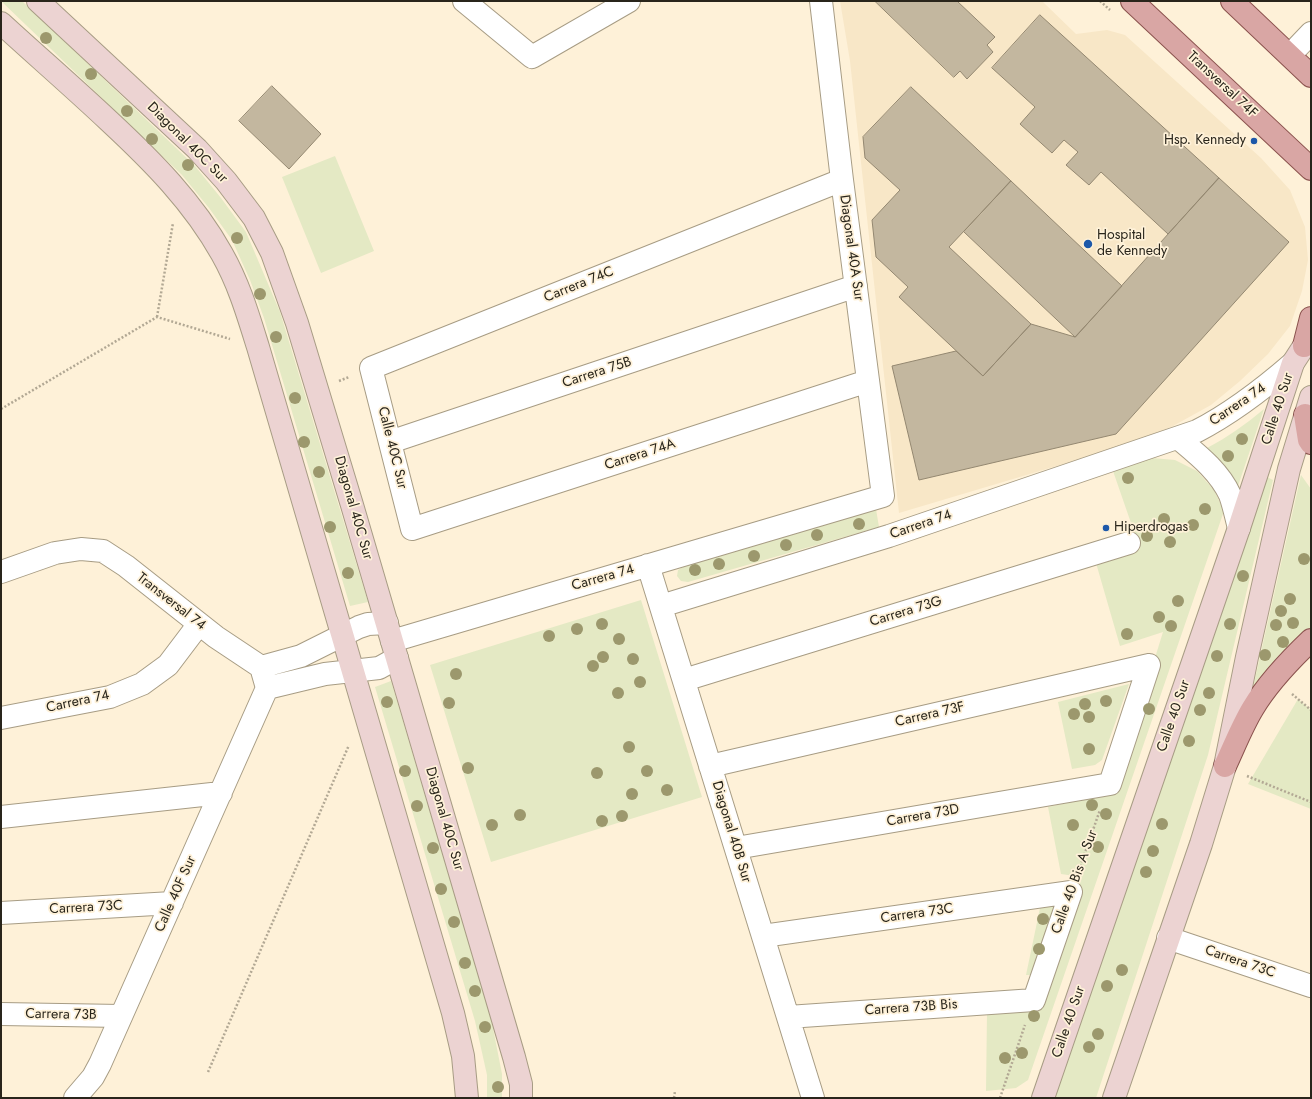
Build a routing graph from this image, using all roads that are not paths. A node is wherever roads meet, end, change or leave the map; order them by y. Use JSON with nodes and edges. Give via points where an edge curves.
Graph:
{"nodes":[{"id":1,"x":38,"y":1,"type":"edge"},
{"id":2,"x":464,"y":1,"type":"edge"},
{"id":3,"x":629,"y":1,"type":"edge"},
{"id":4,"x":821,"y":1,"type":"edge"},
{"id":5,"x":1132,"y":1,"type":"edge"},
{"id":6,"x":1232,"y":1,"type":"edge"},
{"id":7,"x":1,"y":23,"type":"edge"},
{"id":8,"x":1311,"y":33,"type":"edge"},
{"id":9,"x":1290,"y":55,"type":"junction"},
{"id":10,"x":1311,"y":76,"type":"edge"},
{"id":11,"x":1311,"y":169,"type":"edge"},
{"id":12,"x":842,"y":180,"type":"junction"},
{"id":13,"x":856,"y":286,"type":"junction"},
{"id":14,"x":1311,"y":318,"type":"edge"},
{"id":15,"x":1303,"y":349,"type":"edge"},
{"id":16,"x":371,"y":368,"type":"joint"},
{"id":17,"x":868,"y":381,"type":"junction"},
{"id":18,"x":1308,"y":406,"type":"edge"},
{"id":19,"x":1178,"y":438,"type":"junction"},
{"id":20,"x":390,"y":442,"type":"junction"},
{"id":21,"x":1311,"y":443,"type":"edge"},
{"id":22,"x":883,"y":496,"type":"joint"},
{"id":23,"x":1238,"y":528,"type":"junction"},
{"id":24,"x":412,"y":529,"type":"joint"},
{"id":25,"x":1129,"y":543,"type":"dead end"},
{"id":26,"x":648,"y":565,"type":"junction"},
{"id":27,"x":1,"y":572,"type":"edge"},
{"id":28,"x":661,"y":606,"type":"junction"},
{"id":29,"x":199,"y":624,"type":"junction"},
{"id":30,"x":342,"y":635,"type":"junction"},
{"id":31,"x":1311,"y":640,"type":"edge"},
{"id":32,"x":392,"y":641,"type":"junction"},
{"id":33,"x":261,"y":667,"type":"junction"},
{"id":34,"x":353,"y":672,"type":"junction"},
{"id":35,"x":684,"y":680,"type":"junction"},
{"id":36,"x":267,"y":688,"type":"junction"},
{"id":37,"x":1,"y":718,"type":"edge"},
{"id":38,"x":710,"y":766,"type":"junction"},
{"id":39,"x":1225,"y":766,"type":"junction"},
{"id":40,"x":1110,"y":784,"type":"joint"},
{"id":41,"x":221,"y":793,"type":"junction"},
{"id":42,"x":1,"y":817,"type":"edge"},
{"id":43,"x":736,"y":848,"type":"junction"},
{"id":44,"x":1071,"y":892,"type":"joint"},
{"id":45,"x":172,"y":903,"type":"junction"},
{"id":46,"x":1,"y":913,"type":"edge"},
{"id":47,"x":763,"y":936,"type":"junction"},
{"id":48,"x":1168,"y":938,"type":"junction"},
{"id":49,"x":1311,"y":986,"type":"edge"},
{"id":50,"x":1034,"y":1000,"type":"joint"},
{"id":51,"x":1,"y":1014,"type":"edge"},
{"id":52,"x":121,"y":1016,"type":"junction"},
{"id":53,"x":788,"y":1017,"type":"junction"},
{"id":54,"x":76,"y":1097,"type":"edge"},
{"id":55,"x":467,"y":1098,"type":"edge"},
{"id":56,"x":521,"y":1098,"type":"edge"},
{"id":57,"x":813,"y":1098,"type":"edge"},
{"id":58,"x":1043,"y":1098,"type":"edge"},
{"id":59,"x":1114,"y":1098,"type":"edge"}],
"edges":[{"from":1,"to":32,"type":"street","name":"Diagonal 40C Sur","via":[[197,149],[254,218],[272,253],[297,323]]},
{"from":2,"to":3,"type":"street","via":[[532,57]]},
{"from":4,"to":12,"type":"street","name":"Diagonal 40A Sur"},
{"from":5,"to":11,"type":"main road","name":"Transversal 74F"},
{"from":6,"to":9,"type":"main road"},
{"from":7,"to":30,"type":"street","via":[[143,153],[179,191],[222,254],[245,305]]},
{"from":8,"to":9,"type":"street"},
{"from":9,"to":10,"type":"main road"},
{"from":12,"to":13,"type":"street","name":"Diagonal 40A Sur"},
{"from":12,"to":16,"type":"street","name":"Carrera 74C"},
{"from":13,"to":17,"type":"street","name":"Diagonal 40A Sur"},
{"from":13,"to":20,"type":"street","name":"Carrera 75B"},
{"from":14,"to":15,"type":"main road"},
{"from":15,"to":19,"type":"street","name":"Carrera 74","via":[[1262,389],[1227,415]]},
{"from":15,"to":23,"type":"street","name":"Calle 40 Sur"},
{"from":16,"to":20,"type":"street","name":"Calle 40C Sur"},
{"from":17,"to":22,"type":"street","name":"Diagonal 40A Sur"},
{"from":17,"to":24,"type":"street","name":"Carrera 74A"},
{"from":18,"to":21,"type":"main road"},
{"from":18,"to":39,"type":"street","name":"Calle 40 Sur","via":[[1289,469]]},
{"from":19,"to":23,"type":"street","via":[[1200,456],[1226,488]]},
{"from":19,"to":28,"type":"street","name":"Carrera 74","via":[[888,536]]},
{"from":20,"to":24,"type":"street","name":"Calle 40C Sur"},
{"from":22,"to":26,"type":"street","name":"Carrera 74"},
{"from":23,"to":58,"type":"street","name":"Calle 40 Sur"},
{"from":25,"to":35,"type":"street","name":"Carrera 73G"},
{"from":26,"to":28,"type":"street","name":"Diagonal 40B Sur"},
{"from":26,"to":32,"type":"street","name":"Carrera 74"},
{"from":27,"to":29,"type":"street","name":"Transversal 74","via":[[55,553],[81,549],[103,551]]},
{"from":28,"to":35,"type":"street","name":"Diagonal 40B Sur"},
{"from":29,"to":33,"type":"street","name":"Transversal 74"},
{"from":29,"to":37,"type":"street","name":"Carrera 74","via":[[168,665],[142,684],[110,697]]},
{"from":30,"to":32,"type":"street","name":"Carrera 74","via":[[368,624]]},
{"from":30,"to":33,"type":"street","name":"Carrera 74","via":[[301,656]]},
{"from":30,"to":34,"type":"street"},
{"from":31,"to":39,"type":"main road","via":[[1273,681],[1254,707]]},
{"from":32,"to":34,"type":"street","name":"Carrera 74","via":[[379,668]]},
{"from":32,"to":56,"type":"street","name":"Diagonal 40C Sur","via":[[514,1057],[521,1084]]},
{"from":33,"to":36,"type":"street"},
{"from":34,"to":36,"type":"street","name":"Carrera 74","via":[[318,675]]},
{"from":34,"to":55,"type":"street","via":[[453,1013],[463,1056]]},
{"from":35,"to":38,"type":"street","name":"Diagonal 40B Sur"},
{"from":36,"to":41,"type":"street","name":"Calle 40F Sur"},
{"from":38,"to":40,"type":"street","name":"Carrera 73F","via":[[1149,665]]},
{"from":38,"to":43,"type":"street","name":"Diagonal 40B Sur"},
{"from":39,"to":48,"type":"street","name":"Calle 40 Sur"},
{"from":40,"to":43,"type":"street","name":"Carrera 73D"},
{"from":41,"to":42,"type":"street"},
{"from":41,"to":45,"type":"street","name":"Calle 40F Sur"},
{"from":43,"to":47,"type":"street","name":"Diagonal 40B Sur"},
{"from":44,"to":47,"type":"street","name":"Carrera 73C"},
{"from":44,"to":50,"type":"street","name":"Calle 40 Bis A Sur"},
{"from":45,"to":46,"type":"street","name":"Carrera 73C"},
{"from":45,"to":52,"type":"street","name":"Calle 40F Sur"},
{"from":47,"to":53,"type":"street","name":"Diagonal 40B Sur"},
{"from":48,"to":49,"type":"street","name":"Carrera 73C"},
{"from":48,"to":59,"type":"street","name":"Calle 40 Sur"},
{"from":50,"to":53,"type":"street","name":"Carrera 73B Bis"},
{"from":51,"to":52,"type":"street","name":"Carrera 73B"},
{"from":52,"to":54,"type":"street","name":"Calle 40F Sur","via":[[93,1077]]},
{"from":53,"to":57,"type":"street","name":"Diagonal 40B Sur"}]}
